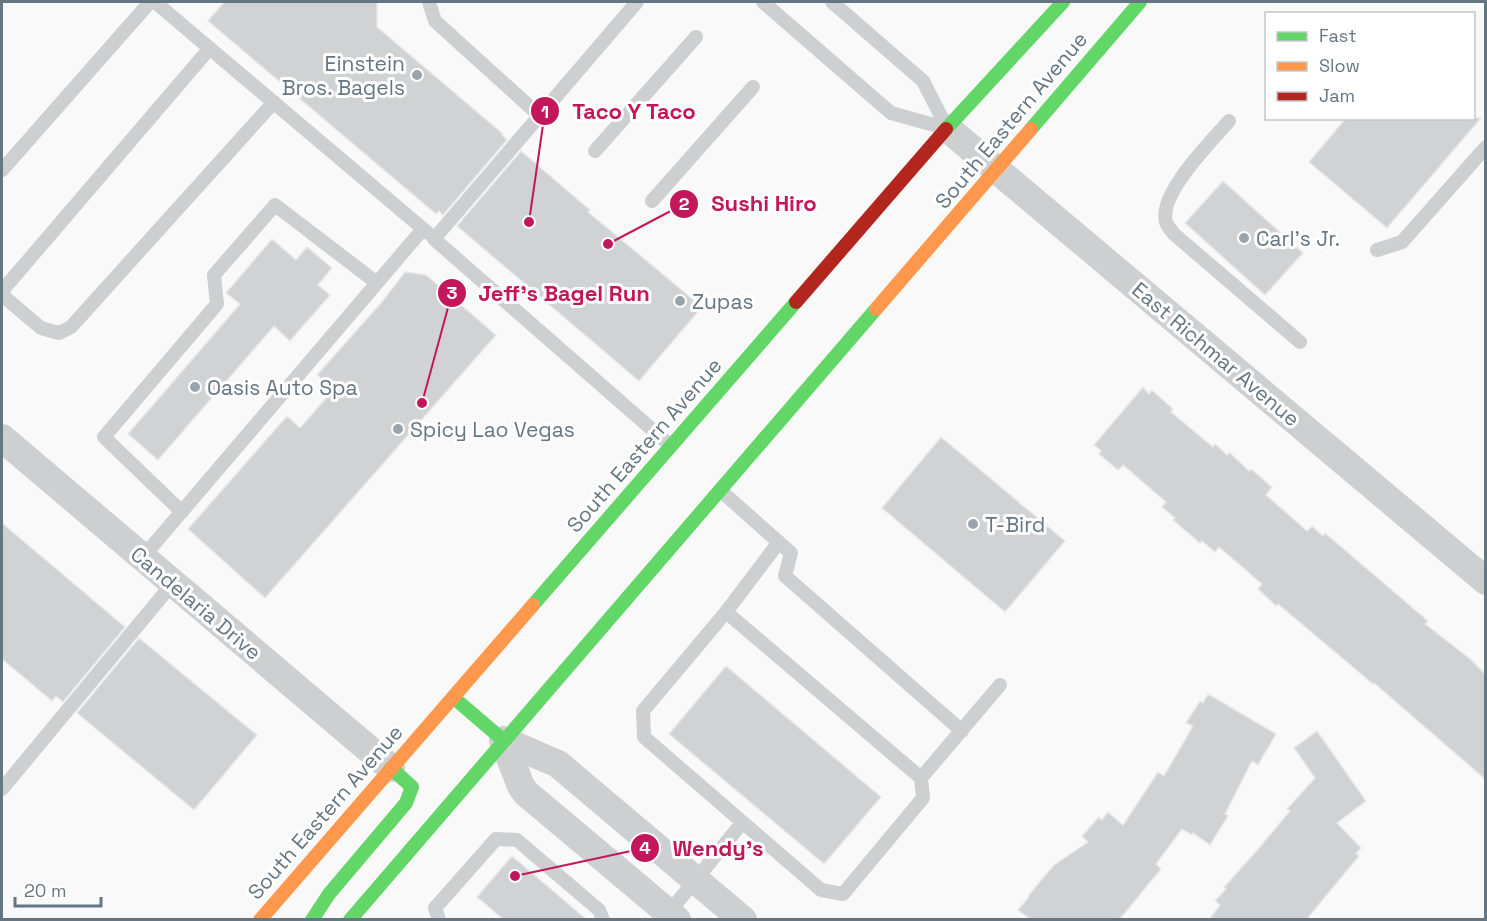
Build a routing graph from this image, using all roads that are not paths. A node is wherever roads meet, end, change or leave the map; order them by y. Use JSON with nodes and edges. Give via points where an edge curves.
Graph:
{"nodes":[{"id":1,"x":150,"y":2,"type":"edge"},
{"id":2,"x":155,"y":2,"type":"edge"},
{"id":3,"x":429,"y":2,"type":"edge"},
{"id":4,"x":637,"y":2,"type":"edge"},
{"id":5,"x":763,"y":2,"type":"edge"},
{"id":6,"x":831,"y":2,"type":"edge"},
{"id":7,"x":1063,"y":2,"type":"edge"},
{"id":8,"x":1140,"y":2,"type":"edge"},
{"id":9,"x":696,"y":37,"type":"dead end"},
{"id":10,"x":210,"y":48,"type":"junction"},
{"id":11,"x":753,"y":87,"type":"dead end"},
{"id":12,"x":274,"y":102,"type":"junction"},
{"id":13,"x":540,"y":116,"type":"junction"},
{"id":14,"x":1228,"y":120,"type":"dead end"},
{"id":15,"x":947,"y":128,"type":"junction"},
{"id":16,"x":1485,"y":147,"type":"edge"},
{"id":17,"x":595,"y":151,"type":"dead end"},
{"id":18,"x":996,"y":169,"type":"junction"},
{"id":19,"x":2,"y":170,"type":"edge"},
{"id":20,"x":652,"y":201,"type":"dead end"},
{"id":21,"x":423,"y":229,"type":"junction"},
{"id":22,"x":435,"y":239,"type":"junction"},
{"id":23,"x":1377,"y":250,"type":"dead end"},
{"id":24,"x":377,"y":283,"type":"junction"},
{"id":25,"x":2,"y":293,"type":"edge"},
{"id":26,"x":1300,"y":342,"type":"dead end"},
{"id":27,"x":2,"y":438,"type":"edge"},
{"id":28,"x":671,"y":446,"type":"junction"},
{"id":29,"x":720,"y":490,"type":"junction"},
{"id":30,"x":182,"y":512,"type":"junction"},
{"id":31,"x":779,"y":542,"type":"junction"},
{"id":32,"x":143,"y":557,"type":"junction"},
{"id":33,"x":1485,"y":580,"type":"edge"},
{"id":34,"x":173,"y":583,"type":"junction"},
{"id":35,"x":726,"y":612,"type":"junction"},
{"id":36,"x":1000,"y":685,"type":"dead end"},
{"id":37,"x":453,"y":697,"type":"junction"},
{"id":38,"x":962,"y":731,"type":"junction"},
{"id":39,"x":503,"y":740,"type":"junction"},
{"id":40,"x":391,"y":768,"type":"junction"},
{"id":41,"x":921,"y":778,"type":"junction"},
{"id":42,"x":2,"y":789,"type":"edge"},
{"id":43,"x":742,"y":823,"type":"junction"},
{"id":44,"x":697,"y":879,"type":"junction"},
{"id":45,"x":670,"y":917,"type":"edge"},
{"id":46,"x":260,"y":920,"type":"edge"},
{"id":47,"x":312,"y":920,"type":"edge"},
{"id":48,"x":350,"y":920,"type":"edge"},
{"id":49,"x":439,"y":920,"type":"edge"},
{"id":50,"x":603,"y":920,"type":"edge"},
{"id":51,"x":743,"y":920,"type":"edge"}],
"edges":[{"from":1,"to":19,"type":"lane"},
{"from":2,"to":10,"type":"lane"},
{"from":3,"to":13,"type":"lane","via":[[435,21]]},
{"from":4,"to":13,"type":"lane"},
{"from":5,"to":15,"type":"lane","via":[[891,113]]},
{"from":6,"to":15,"type":"lane","via":[[923,81]]},
{"from":7,"to":15,"type":"main road","name":"South Eastern Avenue"},
{"from":8,"to":18,"type":"main road","name":"South Eastern Avenue"},
{"from":9,"to":17,"type":"lane"},
{"from":10,"to":12,"type":"lane"},
{"from":10,"to":25,"type":"lane"},
{"from":11,"to":20,"type":"lane"},
{"from":12,"to":21,"type":"lane"},
{"from":12,"to":25,"type":"lane","via":[[71,327],[59,333],[41,328]]},
{"from":13,"to":22,"type":"lane"},
{"from":14,"to":26,"type":"lane","via":[[1175,186],[1167,203],[1166,222],[1174,234]]},
{"from":15,"to":18,"type":"street","name":"East Richmar Avenue"},
{"from":15,"to":28,"type":"main road","name":"South Eastern Avenue"},
{"from":16,"to":23,"type":"lane","via":[[1402,242]]},
{"from":18,"to":29,"type":"main road","name":"South Eastern Avenue"},
{"from":18,"to":33,"type":"street","name":"East Richmar Avenue"},
{"from":21,"to":22,"type":"lane"},
{"from":21,"to":24,"type":"lane"},
{"from":22,"to":28,"type":"lane"},
{"from":24,"to":30,"type":"lane"},
{"from":24,"to":30,"type":"lane","via":[[275,205],[214,275],[217,304],[104,437]]},
{"from":27,"to":32,"type":"street","name":"Candelaria Drive"},
{"from":28,"to":37,"type":"main road","name":"South Eastern Avenue"},
{"from":29,"to":31,"type":"lane"},
{"from":29,"to":39,"type":"main road","name":"South Eastern Avenue"},
{"from":30,"to":32,"type":"lane"},
{"from":31,"to":35,"type":"lane"},
{"from":31,"to":38,"type":"lane","via":[[791,553],[784,576]]},
{"from":32,"to":34,"type":"street","name":"Candelaria Drive"},
{"from":34,"to":40,"type":"street","name":"Candelaria Drive"},
{"from":34,"to":42,"type":"lane"},
{"from":35,"to":41,"type":"lane"},
{"from":35,"to":43,"type":"lane","via":[[644,711],[644,737]]},
{"from":36,"to":38,"type":"lane"},
{"from":37,"to":39,"type":"main road"},
{"from":37,"to":40,"type":"main road","name":"South Eastern Avenue"},
{"from":38,"to":41,"type":"lane"},
{"from":39,"to":44,"type":"street","via":[[558,764]]},
{"from":39,"to":45,"type":"street","via":[[526,793]]},
{"from":39,"to":48,"type":"main road","name":"South Eastern Avenue"},
{"from":40,"to":46,"type":"main road","name":"South Eastern Avenue"},
{"from":40,"to":47,"type":"main road","via":[[412,787],[406,803],[329,894]]},
{"from":41,"to":43,"type":"lane","via":[[923,798],[843,894],[821,890]]},
{"from":43,"to":44,"type":"lane"},
{"from":44,"to":45,"type":"lane"},
{"from":44,"to":51,"type":"street"},
{"from":49,"to":50,"type":"lane","via":[[435,908],[496,840],[517,840],[598,910]]}]}
